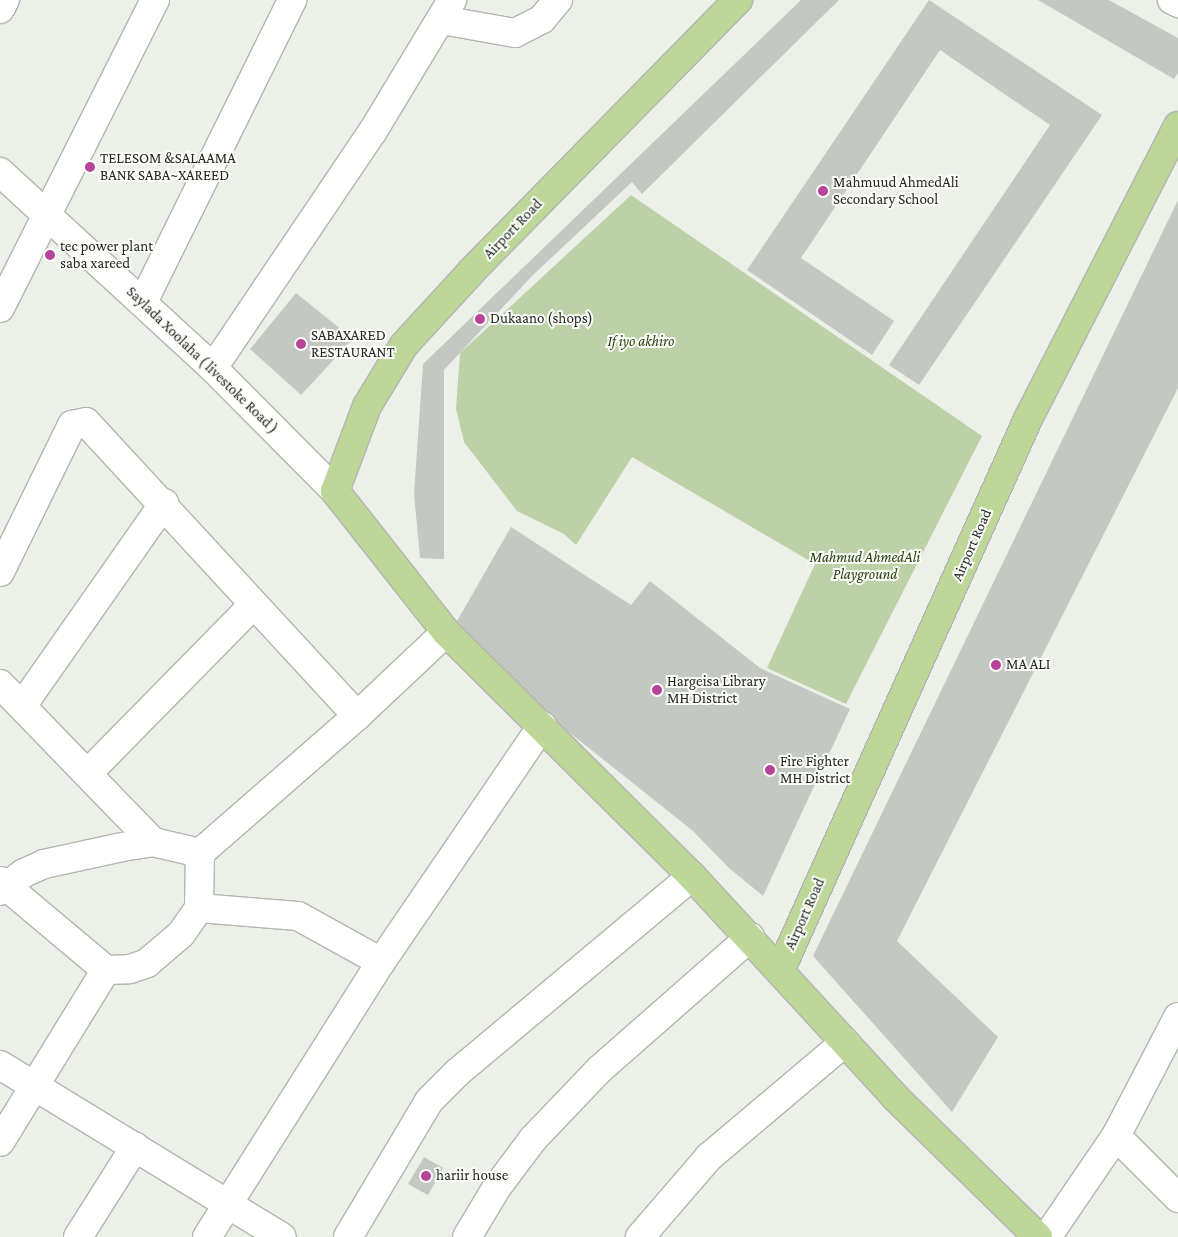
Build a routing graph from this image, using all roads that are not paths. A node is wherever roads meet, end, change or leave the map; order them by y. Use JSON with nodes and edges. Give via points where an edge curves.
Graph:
{"nodes":[{"id":1,"x":5,"y":0,"type":"edge"},
{"id":2,"x":155,"y":0,"type":"edge"},
{"id":3,"x":292,"y":0,"type":"edge"},
{"id":4,"x":558,"y":0,"type":"edge"},
{"id":5,"x":738,"y":0,"type":"edge"},
{"id":6,"x":1172,"y":0,"type":"edge"},
{"id":7,"x":1178,"y":3,"type":"edge"},
{"id":8,"x":0,"y":9,"type":"edge"},
{"id":9,"x":447,"y":10,"type":"edge"},
{"id":10,"x":1178,"y":126,"type":"edge"},
{"id":11,"x":0,"y":172,"type":"edge"},
{"id":12,"x":49,"y":216,"type":"junction"},
{"id":13,"x":142,"y":302,"type":"junction"},
{"id":14,"x":0,"y":308,"type":"edge"},
{"id":15,"x":214,"y":368,"type":"junction"},
{"id":16,"x":335,"y":491,"type":"junction"},
{"id":17,"x":164,"y":503,"type":"junction"},
{"id":18,"x":0,"y":572,"type":"edge"},
{"id":19,"x":253,"y":605,"type":"junction"},
{"id":20,"x":446,"y":632,"type":"junction"},
{"id":21,"x":0,"y":684,"type":"edge"},
{"id":22,"x":22,"y":706,"type":"junction"},
{"id":23,"x":358,"y":716,"type":"junction"},
{"id":24,"x":542,"y":726,"type":"junction"},
{"id":25,"x":87,"y":774,"type":"junction"},
{"id":26,"x":153,"y":842,"type":"junction"},
{"id":27,"x":200,"y":853,"type":"junction"},
{"id":28,"x":692,"y":876,"type":"junction"},
{"id":29,"x":1,"y":886,"type":"edge"},
{"id":30,"x":199,"y":908,"type":"junction"},
{"id":31,"x":750,"y":937,"type":"junction"},
{"id":32,"x":381,"y":962,"type":"junction"},
{"id":33,"x":106,"y":970,"type":"junction"},
{"id":34,"x":780,"y":971,"type":"junction"},
{"id":35,"x":1177,"y":1020,"type":"edge"},
{"id":36,"x":845,"y":1042,"type":"junction"},
{"id":37,"x":0,"y":1065,"type":"edge"},
{"id":38,"x":35,"y":1085,"type":"junction"},
{"id":39,"x":1116,"y":1136,"type":"junction"},
{"id":40,"x":0,"y":1142,"type":"edge"},
{"id":41,"x":135,"y":1147,"type":"junction"},
{"id":42,"x":1178,"y":1198,"type":"edge"},
{"id":43,"x":227,"y":1205,"type":"junction"},
{"id":44,"x":78,"y":1237,"type":"edge"},
{"id":45,"x":208,"y":1237,"type":"edge"},
{"id":46,"x":282,"y":1237,"type":"edge"},
{"id":47,"x":348,"y":1237,"type":"edge"},
{"id":48,"x":467,"y":1237,"type":"edge"},
{"id":49,"x":640,"y":1237,"type":"edge"},
{"id":50,"x":1038,"y":1237,"type":"edge"},
{"id":51,"x":1047,"y":1237,"type":"edge"}],
"edges":[{"from":1,"to":8,"type":"street"},
{"from":2,"to":12,"type":"street"},
{"from":3,"to":13,"type":"street"},
{"from":4,"to":9,"type":"street","via":[[542,19],[515,33]]},
{"from":5,"to":16,"type":"main road","name":"Airport Road","via":[[472,271],[404,345],[367,406]]},
{"from":6,"to":7,"type":"street"},
{"from":9,"to":15,"type":"street","via":[[373,131]]},
{"from":10,"to":34,"type":"main road","name":"Airport Road","via":[[1028,419]]},
{"from":11,"to":12,"type":"street","name":"Saylada Xoolaha ( livestoke Road )"},
{"from":12,"to":13,"type":"street","name":"Saylada Xoolaha ( livestoke Road )"},
{"from":12,"to":14,"type":"street"},
{"from":13,"to":15,"type":"street","name":"Saylada Xoolaha ( livestoke Road )"},
{"from":15,"to":16,"type":"street","name":"Saylada Xoolaha ( livestoke Road )"},
{"from":16,"to":20,"type":"main road"},
{"from":17,"to":18,"type":"street","via":[[86,422],[79,422],[72,425]]},
{"from":17,"to":19,"type":"street"},
{"from":17,"to":22,"type":"street"},
{"from":19,"to":23,"type":"street"},
{"from":19,"to":25,"type":"street"},
{"from":20,"to":23,"type":"street"},
{"from":20,"to":24,"type":"main road"},
{"from":21,"to":22,"type":"street"},
{"from":22,"to":25,"type":"street"},
{"from":23,"to":27,"type":"street"},
{"from":24,"to":28,"type":"main road"},
{"from":24,"to":32,"type":"street"},
{"from":25,"to":26,"type":"street"},
{"from":26,"to":27,"type":"street"},
{"from":26,"to":29,"type":"street","via":[[44,864]]},
{"from":27,"to":30,"type":"street"},
{"from":28,"to":31,"type":"main road"},
{"from":28,"to":47,"type":"street","via":[[458,1072],[429,1101]]},
{"from":29,"to":33,"type":"street"},
{"from":30,"to":32,"type":"street","via":[[298,916]]},
{"from":30,"to":33,"type":"street","via":[[181,934],[147,963],[130,969]]},
{"from":31,"to":34,"type":"main road"},
{"from":31,"to":48,"type":"street","via":[[600,1069],[533,1139],[497,1187]]},
{"from":32,"to":43,"type":"street"},
{"from":33,"to":38,"type":"street"},
{"from":34,"to":36,"type":"main road"},
{"from":35,"to":39,"type":"street"},
{"from":36,"to":49,"type":"street","via":[[709,1157]]},
{"from":36,"to":50,"type":"main road","via":[[895,1097]]},
{"from":37,"to":38,"type":"street"},
{"from":38,"to":40,"type":"street"},
{"from":38,"to":41,"type":"street"},
{"from":39,"to":42,"type":"street"},
{"from":39,"to":51,"type":"street"},
{"from":41,"to":43,"type":"street"},
{"from":41,"to":44,"type":"street"},
{"from":43,"to":45,"type":"street"},
{"from":43,"to":46,"type":"street"}]}
